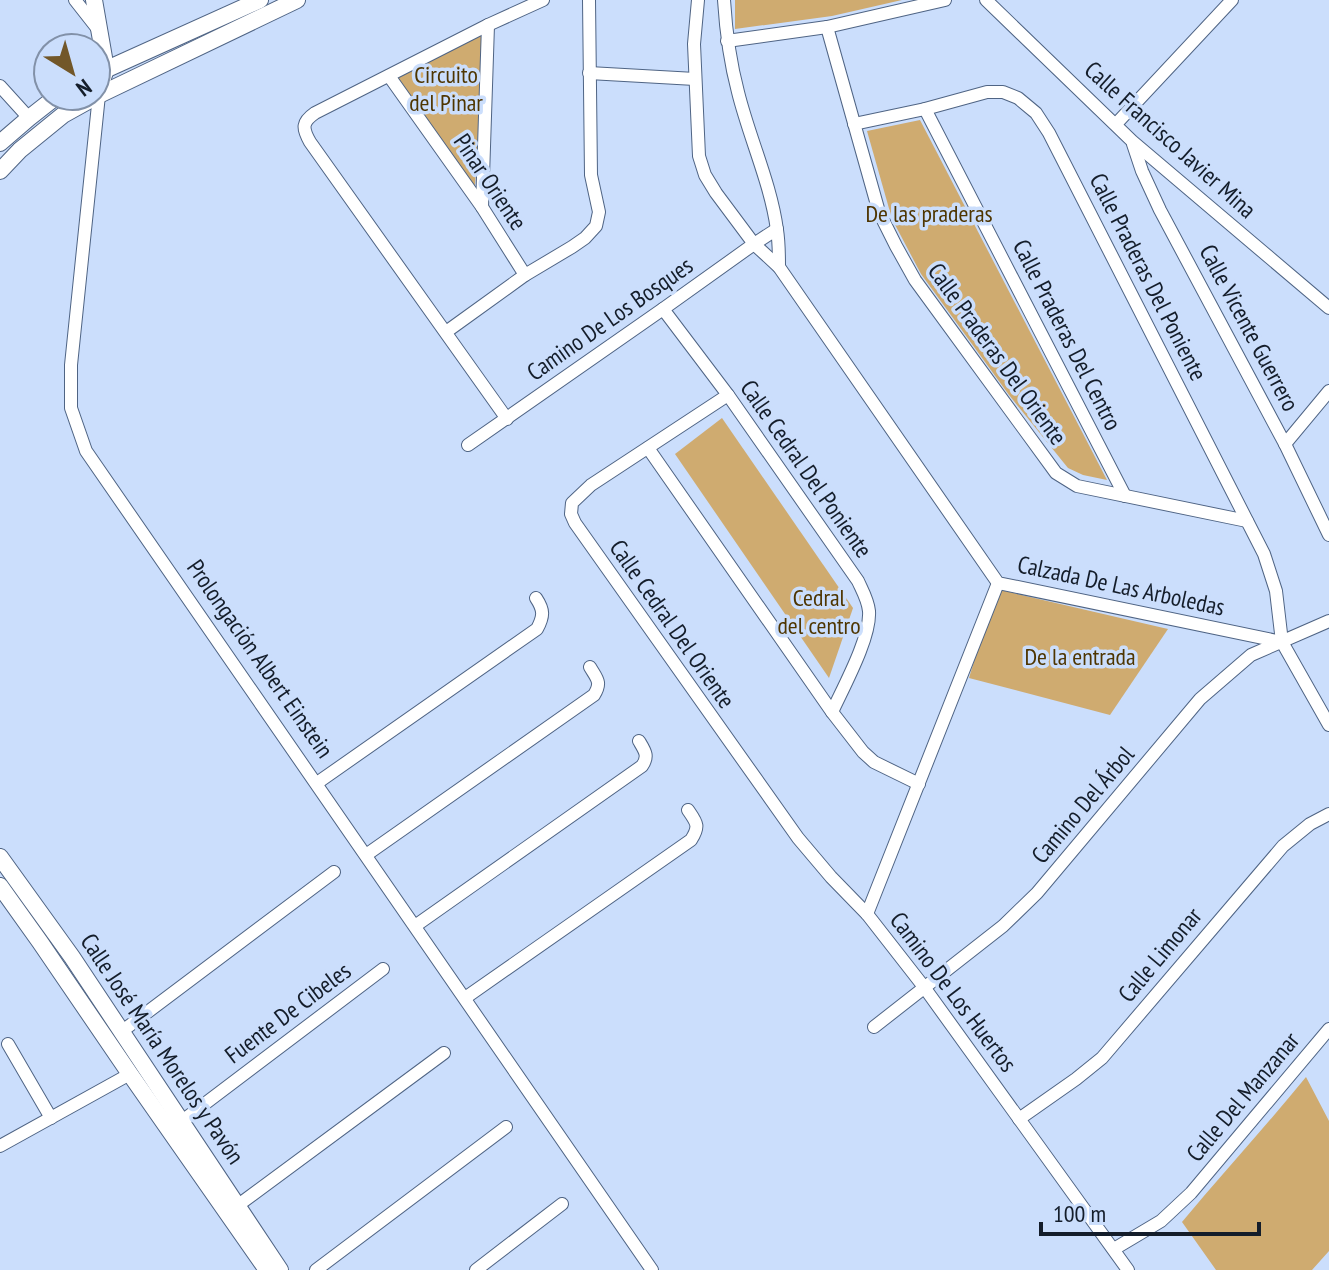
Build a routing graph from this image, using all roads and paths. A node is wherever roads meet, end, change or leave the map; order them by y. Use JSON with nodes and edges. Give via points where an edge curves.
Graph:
{"nodes":[{"id":1,"x":75,"y":0,"type":"edge"},
{"id":2,"x":94,"y":0,"type":"edge"},
{"id":3,"x":260,"y":0,"type":"edge"},
{"id":4,"x":297,"y":0,"type":"edge"},
{"id":5,"x":543,"y":0,"type":"edge"},
{"id":6,"x":589,"y":0,"type":"edge"},
{"id":7,"x":698,"y":0,"type":"edge"},
{"id":8,"x":724,"y":0,"type":"edge"},
{"id":9,"x":945,"y":0,"type":"edge"},
{"id":10,"x":986,"y":0,"type":"edge"},
{"id":11,"x":1232,"y":0,"type":"edge"},
{"id":12,"x":488,"y":25,"type":"junction"},
{"id":13,"x":827,"y":27,"type":"junction"},
{"id":14,"x":99,"y":30,"type":"joint"},
{"id":15,"x":727,"y":41,"type":"junction"},
{"id":16,"x":112,"y":67,"type":"edge"},
{"id":17,"x":589,"y":73,"type":"junction"},
{"id":18,"x":389,"y":76,"type":"junction"},
{"id":19,"x":695,"y":79,"type":"junction"},
{"id":20,"x":0,"y":86,"type":"edge"},
{"id":21,"x":112,"y":89,"type":"edge"},
{"id":22,"x":925,"y":109,"type":"junction"},
{"id":23,"x":37,"y":112,"type":"edge"},
{"id":24,"x":68,"y":112,"type":"edge"},
{"id":25,"x":97,"y":112,"type":"edge"},
{"id":26,"x":29,"y":118,"type":"junction"},
{"id":27,"x":854,"y":124,"type":"junction"},
{"id":28,"x":1116,"y":124,"type":"junction"},
{"id":29,"x":1132,"y":141,"type":"junction"},
{"id":30,"x":0,"y":143,"type":"edge"},
{"id":31,"x":0,"y":171,"type":"edge"},
{"id":32,"x":482,"y":207,"type":"junction"},
{"id":33,"x":777,"y":229,"type":"junction"},
{"id":34,"x":754,"y":244,"type":"junction"},
{"id":35,"x":779,"y":267,"type":"junction"},
{"id":36,"x":525,"y":275,"type":"junction"},
{"id":37,"x":1329,"y":308,"type":"edge"},
{"id":38,"x":663,"y":309,"type":"junction"},
{"id":39,"x":446,"y":332,"type":"junction"},
{"id":40,"x":1329,"y":391,"type":"edge"},
{"id":41,"x":728,"y":395,"type":"junction"},
{"id":42,"x":507,"y":419,"type":"junction"},
{"id":43,"x":1285,"y":444,"type":"junction"},
{"id":44,"x":468,"y":445,"type":"dead end"},
{"id":45,"x":648,"y":448,"type":"junction"},
{"id":46,"x":1125,"y":496,"type":"junction"},
{"id":47,"x":1247,"y":521,"type":"junction"},
{"id":48,"x":1329,"y":535,"type":"edge"},
{"id":49,"x":998,"y":583,"type":"junction"},
{"id":50,"x":536,"y":598,"type":"dead end"},
{"id":51,"x":1329,"y":621,"type":"edge"},
{"id":52,"x":1282,"y":642,"type":"junction"},
{"id":53,"x":590,"y":667,"type":"dead end"},
{"id":54,"x":832,"y":712,"type":"junction"},
{"id":55,"x":1329,"y":725,"type":"edge"},
{"id":56,"x":639,"y":741,"type":"dead end"},
{"id":57,"x":317,"y":783,"type":"junction"},
{"id":58,"x":919,"y":784,"type":"junction"},
{"id":59,"x":688,"y":810,"type":"dead end"},
{"id":60,"x":1329,"y":814,"type":"edge"},
{"id":61,"x":366,"y":855,"type":"junction"},
{"id":62,"x":0,"y":857,"type":"edge"},
{"id":63,"x":334,"y":872,"type":"dead end"},
{"id":64,"x":0,"y":886,"type":"edge"},
{"id":65,"x":867,"y":914,"type":"junction"},
{"id":66,"x":415,"y":926,"type":"junction"},
{"id":67,"x":383,"y":969,"type":"dead end"},
{"id":68,"x":924,"y":987,"type":"junction"},
{"id":69,"x":465,"y":998,"type":"junction"},
{"id":70,"x":874,"y":1027,"type":"dead end"},
{"id":71,"x":1329,"y":1029,"type":"edge"},
{"id":72,"x":121,"y":1032,"type":"junction"},
{"id":73,"x":8,"y":1044,"type":"dead end"},
{"id":74,"x":444,"y":1053,"type":"dead end"},
{"id":75,"x":130,"y":1074,"type":"junction"},
{"id":76,"x":51,"y":1118,"type":"junction"},
{"id":77,"x":1019,"y":1119,"type":"junction"},
{"id":78,"x":182,"y":1121,"type":"junction"},
{"id":79,"x":506,"y":1127,"type":"dead end"},
{"id":80,"x":0,"y":1146,"type":"edge"},
{"id":81,"x":562,"y":1204,"type":"dead end"},
{"id":82,"x":237,"y":1206,"type":"junction"},
{"id":83,"x":1114,"y":1249,"type":"junction"},
{"id":84,"x":267,"y":1270,"type":"edge"},
{"id":85,"x":280,"y":1270,"type":"edge"},
{"id":86,"x":316,"y":1270,"type":"edge"},
{"id":87,"x":476,"y":1270,"type":"edge"},
{"id":88,"x":652,"y":1270,"type":"edge"},
{"id":89,"x":1128,"y":1270,"type":"edge"}],
"edges":[{"from":1,"to":14,"type":"street"},
{"from":2,"to":14,"type":"main road","name":"Prolongación Albert Einstein"},
{"from":3,"to":16,"type":"main road"},
{"from":4,"to":21,"type":"main road"},
{"from":5,"to":12,"type":"street"},
{"from":6,"to":17,"type":"street"},
{"from":7,"to":19,"type":"street","name":"Calzada De Las Arboledas"},
{"from":8,"to":15,"type":"street"},
{"from":9,"to":13,"type":"street"},
{"from":10,"to":28,"type":"street","name":"Calle Francisco Javier Mina"},
{"from":11,"to":28,"type":"street"},
{"from":12,"to":18,"type":"street"},
{"from":12,"to":32,"type":"street"},
{"from":13,"to":15,"type":"street"},
{"from":13,"to":27,"type":"street","name":"Calle Praderas Del Oriente"},
{"from":15,"to":33,"type":"street"},
{"from":17,"to":19,"type":"street"},
{"from":17,"to":36,"type":"street","via":[[596,226]]},
{"from":18,"to":32,"type":"street","name":"Pinar Oriente"},
{"from":18,"to":39,"type":"street","via":[[307,119],[304,130]]},
{"from":19,"to":34,"type":"street","name":"Calzada De Las Arboledas","via":[[705,175]]},
{"from":20,"to":26,"type":"street"},
{"from":22,"to":27,"type":"street","name":"Calle Praderas Del Poniente"},
{"from":22,"to":46,"type":"street","name":"Calle Praderas Del Centro"},
{"from":22,"to":47,"type":"street","name":"Calle Praderas Del Poniente","via":[[1003,92],[1036,113]]},
{"from":23,"to":26,"type":"main road"},
{"from":24,"to":31,"type":"main road"},
{"from":25,"to":57,"type":"street","name":"Prolongación Albert Einstein","via":[[71,408],[86,451]]},
{"from":26,"to":30,"type":"main road"},
{"from":27,"to":46,"type":"street","name":"Calle Praderas Del Oriente","via":[[879,212],[915,280],[1039,452],[1056,473],[1077,486]]},
{"from":28,"to":29,"type":"street","name":"Calle Francisco Javier Mina"},
{"from":29,"to":37,"type":"street","name":"Calle Francisco Javier Mina"},
{"from":29,"to":43,"type":"street","name":"Calle Vicente Guerrero","via":[[1160,210]]},
{"from":32,"to":36,"type":"street","name":"Pinar Oriente"},
{"from":33,"to":34,"type":"street","name":"Camino De Los Bosques"},
{"from":33,"to":35,"type":"street"},
{"from":34,"to":35,"type":"street","name":"Calzada De Las Arboledas"},
{"from":34,"to":38,"type":"street","name":"Camino De Los Bosques"},
{"from":35,"to":49,"type":"street","name":"Calzada De Las Arboledas"},
{"from":36,"to":39,"type":"street"},
{"from":38,"to":41,"type":"street","name":"Calle Cedral Del Poniente"},
{"from":38,"to":42,"type":"street","name":"Camino De Los Bosques"},
{"from":39,"to":42,"type":"street"},
{"from":40,"to":43,"type":"street"},
{"from":41,"to":45,"type":"street","name":"Calle Cedral Del Oriente"},
{"from":41,"to":54,"type":"street","name":"Calle Cedral Del Poniente","via":[[865,595],[867,627]]},
{"from":42,"to":44,"type":"street","name":"Camino De Los Bosques"},
{"from":43,"to":48,"type":"street","name":"Calle Vicente Guerrero"},
{"from":45,"to":54,"type":"street"},
{"from":45,"to":65,"type":"street","name":"Calle Cedral Del Oriente","via":[[572,503],[575,523],[798,838]]},
{"from":46,"to":47,"type":"street","name":"Calle Praderas Del Oriente"},
{"from":47,"to":52,"type":"street","name":"Calle Praderas Del Poniente","via":[[1276,591]]},
{"from":49,"to":52,"type":"street","name":"Calzada De Las Arboledas"},
{"from":49,"to":58,"type":"street","name":"Camino De Los Huertos"},
{"from":50,"to":57,"type":"street","via":[[543,608],[537,629]]},
{"from":51,"to":52,"type":"street","name":"Camino Del Árbol"},
{"from":52,"to":55,"type":"street"},
{"from":52,"to":68,"type":"street","name":"Camino Del Árbol","via":[[1251,655],[1200,699],[1037,893]]},
{"from":53,"to":61,"type":"street","via":[[598,679],[594,695]]},
{"from":54,"to":58,"type":"street","via":[[874,762]]},
{"from":56,"to":66,"type":"street","via":[[647,753],[642,766]]},
{"from":57,"to":61,"type":"street","name":"Prolongación Albert Einstein"},
{"from":58,"to":65,"type":"street","name":"Camino De Los Huertos"},
{"from":59,"to":69,"type":"street","via":[[697,831],[691,840]]},
{"from":60,"to":77,"type":"street","name":"Calle Limonar","via":[[1283,846],[1102,1058]]},
{"from":61,"to":66,"type":"street","name":"Prolongación Albert Einstein"},
{"from":62,"to":72,"type":"main road","name":"Calle José María Morelos y Pavón"},
{"from":63,"to":72,"type":"street"},
{"from":64,"to":75,"type":"main road","name":"Calle José María Morelos y Pavón"},
{"from":65,"to":68,"type":"street","name":"Camino De Los Huertos"},
{"from":66,"to":69,"type":"street","name":"Prolongación Albert Einstein"},
{"from":67,"to":78,"type":"street","name":"Fuente De Cibeles"},
{"from":68,"to":70,"type":"street","name":"Camino Del Árbol"},
{"from":68,"to":77,"type":"street","name":"Camino De Los Huertos"},
{"from":69,"to":88,"type":"street","name":"Prolongación Albert Einstein"},
{"from":71,"to":83,"type":"street","name":"Calle Del Manzanar","via":[[1191,1193],[1161,1221]]},
{"from":72,"to":78,"type":"main road","name":"Calle José María Morelos y Pavón"},
{"from":73,"to":76,"type":"street"},
{"from":74,"to":82,"type":"street"},
{"from":75,"to":76,"type":"street"},
{"from":75,"to":84,"type":"main road","name":"Calle José María Morelos y Pavón"},
{"from":76,"to":80,"type":"street"},
{"from":77,"to":83,"type":"street","name":"Camino De Los Huertos"},
{"from":78,"to":82,"type":"main road","name":"Calle José María Morelos y Pavón"},
{"from":79,"to":86,"type":"street"},
{"from":81,"to":87,"type":"street"},
{"from":82,"to":85,"type":"main road","name":"Calle José María Morelos y Pavón"},
{"from":83,"to":89,"type":"street","name":"Camino De Los Huertos"}]}
